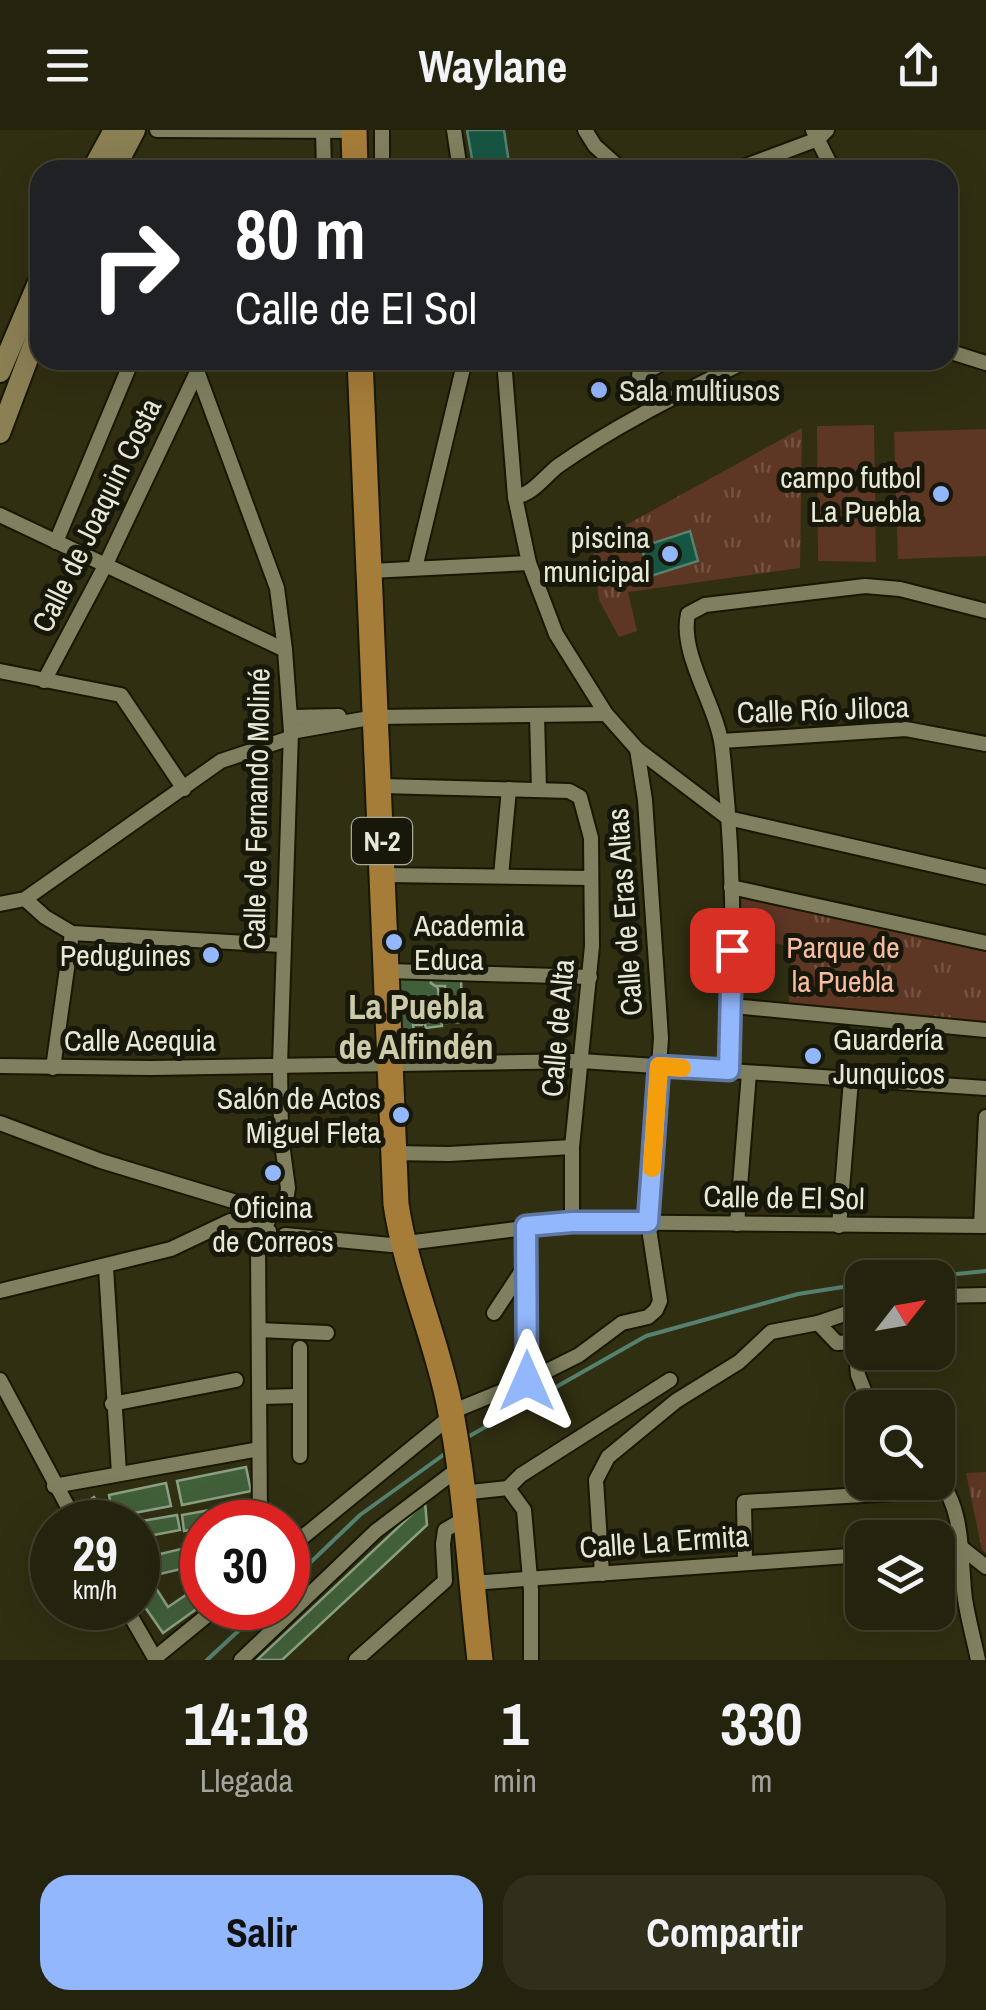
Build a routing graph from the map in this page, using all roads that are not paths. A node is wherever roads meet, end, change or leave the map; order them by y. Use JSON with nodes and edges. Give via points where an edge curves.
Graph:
{"nodes":[{"id":1,"x":135,"y":130,"type":"edge"},
{"id":2,"x":382,"y":130,"type":"edge"},
{"id":3,"x":454,"y":130,"type":"edge"},
{"id":4,"x":585,"y":130,"type":"edge"},
{"id":5,"x":159,"y":131,"type":"edge"},
{"id":6,"x":323,"y":131,"type":"edge"},
{"id":7,"x":354,"y":131,"type":"edge"},
{"id":8,"x":106,"y":132,"type":"edge"},
{"id":9,"x":819,"y":133,"type":"edge"},
{"id":10,"x":96,"y":160,"type":"edge"},
{"id":11,"x":121,"y":160,"type":"edge"},
{"id":12,"x":324,"y":160,"type":"edge"},
{"id":13,"x":355,"y":160,"type":"edge"},
{"id":14,"x":382,"y":160,"type":"edge"},
{"id":15,"x":458,"y":160,"type":"edge"},
{"id":16,"x":610,"y":160,"type":"edge"},
{"id":17,"x":758,"y":160,"type":"edge"},
{"id":18,"x":829,"y":160,"type":"edge"},
{"id":19,"x":30,"y":302,"type":"edge"},
{"id":20,"x":30,"y":354,"type":"edge"},
{"id":21,"x":958,"y":354,"type":"edge"},
{"id":22,"x":986,"y":363,"type":"edge"},
{"id":23,"x":128,"y":370,"type":"edge"},
{"id":24,"x":193,"y":370,"type":"edge"},
{"id":25,"x":196,"y":370,"type":"edge"},
{"id":26,"x":360,"y":370,"type":"edge"},
{"id":27,"x":463,"y":370,"type":"edge"},
{"id":28,"x":505,"y":370,"type":"edge"},
{"id":29,"x":650,"y":370,"type":"edge"},
{"id":30,"x":729,"y":370,"type":"edge"},
{"id":31,"x":0,"y":372,"type":"edge"},
{"id":32,"x":640,"y":375,"type":"dead end"},
{"id":33,"x":0,"y":433,"type":"edge"},
{"id":34,"x":515,"y":497,"type":"junction"},
{"id":35,"x":0,"y":515,"type":"edge"},
{"id":36,"x":56,"y":542,"type":"junction"},
{"id":37,"x":529,"y":564,"type":"junction"},
{"id":38,"x":105,"y":566,"type":"junction"},
{"id":39,"x":415,"y":568,"type":"junction"},
{"id":40,"x":370,"y":570,"type":"junction"},
{"id":41,"x":986,"y":611,"type":"edge"},
{"id":42,"x":285,"y":650,"type":"junction"},
{"id":43,"x":0,"y":670,"type":"edge"},
{"id":44,"x":44,"y":681,"type":"junction"},
{"id":45,"x":606,"y":714,"type":"junction"},
{"id":46,"x":537,"y":716,"type":"junction"},
{"id":47,"x":365,"y":718,"type":"junction"},
{"id":48,"x":290,"y":729,"type":"junction"},
{"id":49,"x":722,"y":741,"type":"junction"},
{"id":50,"x":986,"y":744,"type":"edge"},
{"id":51,"x":637,"y":748,"type":"junction"},
{"id":52,"x":660,"y":769,"type":"junction"},
{"id":53,"x":379,"y":782,"type":"junction"},
{"id":54,"x":642,"y":785,"type":"junction"},
{"id":55,"x":508,"y":788,"type":"junction"},
{"id":56,"x":184,"y":789,"type":"junction"},
{"id":57,"x":540,"y":790,"type":"junction"},
{"id":58,"x":728,"y":818,"type":"junction"},
{"id":59,"x":384,"y":875,"type":"junction"},
{"id":60,"x":501,"y":876,"type":"junction"},
{"id":61,"x":986,"y":877,"type":"edge"},
{"id":62,"x":590,"y":878,"type":"junction"},
{"id":63,"x":731,"y":887,"type":"junction"},
{"id":64,"x":25,"y":899,"type":"junction"},
{"id":65,"x":0,"y":904,"type":"edge"},
{"id":66,"x":72,"y":933,"type":"junction"},
{"id":67,"x":986,"y":942,"type":"edge"},
{"id":68,"x":282,"y":944,"type":"junction"},
{"id":69,"x":388,"y":972,"type":"junction"},
{"id":70,"x":590,"y":977,"type":"junction"},
{"id":71,"x":732,"y":1006,"type":"junction"},
{"id":72,"x":986,"y":1030,"type":"edge"},
{"id":73,"x":581,"y":1061,"type":"junction"},
{"id":74,"x":390,"y":1064,"type":"junction"},
{"id":75,"x":280,"y":1065,"type":"junction"},
{"id":76,"x":0,"y":1066,"type":"edge"},
{"id":77,"x":659,"y":1066,"type":"junction"},
{"id":78,"x":53,"y":1068,"type":"junction"},
{"id":79,"x":729,"y":1070,"type":"junction"},
{"id":80,"x":749,"y":1072,"type":"junction"},
{"id":81,"x":851,"y":1080,"type":"junction"},
{"id":82,"x":986,"y":1088,"type":"edge"},
{"id":83,"x":986,"y":1118,"type":"edge"},
{"id":84,"x":0,"y":1122,"type":"edge"},
{"id":85,"x":572,"y":1147,"type":"junction"},
{"id":86,"x":393,"y":1153,"type":"junction"},
{"id":87,"x":234,"y":1201,"type":"junction"},
{"id":88,"x":230,"y":1220,"type":"junction"},
{"id":89,"x":273,"y":1220,"type":"junction"},
{"id":90,"x":572,"y":1222,"type":"junction"},
{"id":91,"x":648,"y":1222,"type":"junction"},
{"id":92,"x":737,"y":1224,"type":"junction"},
{"id":93,"x":526,"y":1226,"type":"junction"},
{"id":94,"x":839,"y":1226,"type":"junction"},
{"id":95,"x":984,"y":1226,"type":"edge"},
{"id":96,"x":285,"y":1235,"type":"junction"},
{"id":97,"x":402,"y":1244,"type":"junction"},
{"id":98,"x":527,"y":1263,"type":"junction"},
{"id":99,"x":106,"y":1268,"type":"junction"},
{"id":100,"x":0,"y":1292,"type":"edge"},
{"id":101,"x":986,"y":1295,"type":"edge"},
{"id":102,"x":955,"y":1296,"type":"edge"},
{"id":103,"x":494,"y":1312,"type":"dead end"},
{"id":104,"x":845,"y":1314,"type":"edge"},
{"id":105,"x":818,"y":1323,"type":"junction"},
{"id":106,"x":259,"y":1330,"type":"junction"},
{"id":107,"x":327,"y":1333,"type":"dead end"},
{"id":108,"x":300,"y":1348,"type":"dead end"},
{"id":109,"x":0,"y":1380,"type":"edge"},
{"id":110,"x":236,"y":1380,"type":"dead end"},
{"id":111,"x":670,"y":1380,"type":"dead end"},
{"id":112,"x":527,"y":1381,"type":"junction"},
{"id":113,"x":864,"y":1390,"type":"edge"},
{"id":114,"x":300,"y":1396,"type":"junction"},
{"id":115,"x":260,"y":1398,"type":"junction"},
{"id":116,"x":112,"y":1404,"type":"junction"},
{"id":117,"x":452,"y":1422,"type":"junction"},
{"id":118,"x":259,"y":1450,"type":"junction"},
{"id":119,"x":300,"y":1456,"type":"dead end"},
{"id":120,"x":119,"y":1473,"type":"junction"},
{"id":121,"x":460,"y":1484,"type":"junction"},
{"id":122,"x":54,"y":1486,"type":"junction"},
{"id":123,"x":508,"y":1488,"type":"junction"},
{"id":124,"x":845,"y":1493,"type":"edge"},
{"id":125,"x":63,"y":1500,"type":"edge"},
{"id":126,"x":260,"y":1500,"type":"edge"},
{"id":127,"x":947,"y":1500,"type":"edge"},
{"id":128,"x":310,"y":1532,"type":"edge"},
{"id":129,"x":962,"y":1548,"type":"junction"},
{"id":130,"x":955,"y":1549,"type":"edge"},
{"id":131,"x":845,"y":1555,"type":"edge"},
{"id":132,"x":746,"y":1562,"type":"junction"},
{"id":133,"x":986,"y":1567,"type":"edge"},
{"id":134,"x":602,"y":1574,"type":"junction"},
{"id":135,"x":529,"y":1578,"type":"junction"},
{"id":136,"x":471,"y":1583,"type":"junction"},
{"id":137,"x":139,"y":1630,"type":"edge"},
{"id":138,"x":190,"y":1630,"type":"edge"},
{"id":139,"x":156,"y":1659,"type":"edge"},
{"id":140,"x":242,"y":1660,"type":"edge"},
{"id":141,"x":356,"y":1660,"type":"edge"},
{"id":142,"x":480,"y":1660,"type":"edge"},
{"id":143,"x":531,"y":1660,"type":"edge"},
{"id":144,"x":978,"y":1660,"type":"edge"}],
"edges":[{"from":1,"to":11,"type":"street"},
{"from":2,"to":14,"type":"street"},
{"from":3,"to":15,"type":"street"},
{"from":4,"to":16,"type":"street"},
{"from":5,"to":6,"type":"street"},
{"from":6,"to":7,"type":"street"},
{"from":6,"to":12,"type":"street"},
{"from":7,"to":13,"type":"highway"},
{"from":8,"to":10,"type":"street"},
{"from":9,"to":17,"type":"street"},
{"from":9,"to":18,"type":"street"},
{"from":19,"to":31,"type":"street"},
{"from":20,"to":33,"type":"street"},
{"from":21,"to":22,"type":"street"},
{"from":23,"to":36,"type":"street"},
{"from":24,"to":38,"type":"street","name":"Calle de Joaquin Costa"},
{"from":25,"to":42,"type":"street","name":"Calle de Fernando Moliné","via":[[277,588]]},
{"from":26,"to":40,"type":"highway","number":"N-2"},
{"from":27,"to":39,"type":"street"},
{"from":28,"to":34,"type":"street"},
{"from":29,"to":32,"type":"street"},
{"from":30,"to":34,"type":"street","via":[[632,420]]},
{"from":34,"to":37,"type":"street"},
{"from":35,"to":36,"type":"street"},
{"from":36,"to":38,"type":"street"},
{"from":37,"to":39,"type":"street"},
{"from":37,"to":45,"type":"street","via":[[556,634]]},
{"from":38,"to":42,"type":"street"},
{"from":38,"to":44,"type":"street","name":"Calle de Joaquin Costa"},
{"from":39,"to":40,"type":"street"},
{"from":40,"to":47,"type":"highway","number":"N-2"},
{"from":41,"to":49,"type":"street","via":[[866,586],[705,605],[688,614],[686,627]]},
{"from":42,"to":48,"type":"street","name":"Calle de Fernando Moliné"},
{"from":43,"to":44,"type":"street"},
{"from":44,"to":56,"type":"street","via":[[121,695]]},
{"from":45,"to":46,"type":"street"},
{"from":45,"to":51,"type":"street"},
{"from":46,"to":47,"type":"street"},
{"from":46,"to":57,"type":"street"},
{"from":47,"to":48,"type":"street"},
{"from":47,"to":53,"type":"highway","number":"N-2"},
{"from":48,"to":56,"type":"street","via":[[221,761]]},
{"from":48,"to":68,"type":"street","name":"Calle de Fernando Moliné"},
{"from":49,"to":50,"type":"street","name":"Calle Río Jiloca","via":[[906,729]]},
{"from":49,"to":58,"type":"street"},
{"from":51,"to":52,"type":"street"},
{"from":51,"to":54,"type":"street","name":"Calle de Eras Altas"},
{"from":52,"to":54,"type":"street"},
{"from":52,"to":58,"type":"street"},
{"from":53,"to":55,"type":"street"},
{"from":53,"to":59,"type":"highway","number":"N-2"},
{"from":54,"to":77,"type":"street","name":"Calle de Eras Altas"},
{"from":55,"to":57,"type":"street"},
{"from":55,"to":60,"type":"street"},
{"from":56,"to":64,"type":"street"},
{"from":57,"to":62,"type":"street","name":"Calle de Alta","via":[[580,797],[591,838]]},
{"from":58,"to":61,"type":"street"},
{"from":58,"to":63,"type":"street"},
{"from":59,"to":60,"type":"street"},
{"from":59,"to":69,"type":"highway","number":"N-2"},
{"from":60,"to":62,"type":"street"},
{"from":62,"to":70,"type":"street","name":"Calle de Alta"},
{"from":63,"to":67,"type":"street"},
{"from":63,"to":71,"type":"street"},
{"from":64,"to":65,"type":"street"},
{"from":64,"to":66,"type":"street"},
{"from":66,"to":68,"type":"street"},
{"from":66,"to":78,"type":"street"},
{"from":68,"to":75,"type":"street","name":"Calle de Fernando Moliné"},
{"from":69,"to":70,"type":"street"},
{"from":69,"to":74,"type":"highway","number":"N-2"},
{"from":70,"to":73,"type":"street","name":"Calle de Alta"},
{"from":71,"to":72,"type":"street"},
{"from":71,"to":79,"type":"street"},
{"from":73,"to":74,"type":"street","name":"Calle Acequia"},
{"from":73,"to":77,"type":"street","name":"Calle Acequia"},
{"from":73,"to":85,"type":"street","name":"Calle de Alta"},
{"from":74,"to":75,"type":"street","name":"Calle Acequia"},
{"from":74,"to":86,"type":"highway","number":"N-2"},
{"from":75,"to":78,"type":"street","name":"Calle Acequia"},
{"from":75,"to":89,"type":"street","name":"Calle de Fernando Moliné","via":[[288,1188]]},
{"from":76,"to":78,"type":"street","name":"Calle Acequia"},
{"from":77,"to":79,"type":"street","name":"Calle Acequia"},
{"from":77,"to":91,"type":"street","name":"Calle de Eras Altas"},
{"from":79,"to":80,"type":"street","name":"Calle Acequia"},
{"from":80,"to":81,"type":"street","name":"Calle Acequia"},
{"from":80,"to":92,"type":"street"},
{"from":81,"to":82,"type":"street","name":"Calle Acequia"},
{"from":81,"to":94,"type":"street"},
{"from":83,"to":95,"type":"street"},
{"from":84,"to":87,"type":"street"},
{"from":85,"to":86,"type":"street"},
{"from":85,"to":90,"type":"street","name":"Calle de Alta"},
{"from":86,"to":97,"type":"highway","number":"N-2"},
{"from":87,"to":88,"type":"street"},
{"from":87,"to":89,"type":"street"},
{"from":88,"to":89,"type":"street"},
{"from":88,"to":99,"type":"street","via":[[170,1250]]},
{"from":89,"to":96,"type":"street","name":"Calle de El Sol","via":[[278,1237]]},
{"from":89,"to":96,"type":"street","via":[[291,1226]]},
{"from":89,"to":106,"type":"street","via":[[258,1239]]},
{"from":90,"to":91,"type":"street","name":"Calle de El Sol"},
{"from":90,"to":93,"type":"street","name":"Calle de El Sol"},
{"from":91,"to":92,"type":"street","name":"Calle de El Sol"},
{"from":91,"to":112,"type":"street","name":"Calle de Eras Altas","via":[[656,1310],[622,1323]]},
{"from":92,"to":94,"type":"street","name":"Calle de El Sol"},
{"from":93,"to":97,"type":"street","name":"Calle de El Sol"},
{"from":93,"to":98,"type":"street"},
{"from":94,"to":95,"type":"street","name":"Calle de El Sol"},
{"from":96,"to":97,"type":"street","name":"Calle de El Sol"},
{"from":97,"to":117,"type":"highway","number":"N-2"},
{"from":98,"to":103,"type":"street"},
{"from":98,"to":112,"type":"street"},
{"from":99,"to":100,"type":"street"},
{"from":99,"to":116,"type":"street"},
{"from":101,"to":102,"type":"street"},
{"from":104,"to":105,"type":"street"},
{"from":105,"to":113,"type":"street","via":[[837,1343],[855,1342]]},
{"from":105,"to":134,"type":"street","via":[[772,1332],[608,1457],[596,1480]]},
{"from":106,"to":107,"type":"street"},
{"from":106,"to":115,"type":"street"},
{"from":108,"to":114,"type":"street"},
{"from":109,"to":122,"type":"street"},
{"from":110,"to":116,"type":"street"},
{"from":111,"to":123,"type":"street"},
{"from":112,"to":117,"type":"street","via":[[460,1408]]},
{"from":114,"to":115,"type":"street"},
{"from":114,"to":119,"type":"street"},
{"from":115,"to":118,"type":"street"},
{"from":116,"to":120,"type":"street"},
{"from":117,"to":121,"type":"highway","number":"N-2"},
{"from":117,"to":128,"type":"street"},
{"from":118,"to":120,"type":"street"},
{"from":118,"to":126,"type":"street"},
{"from":120,"to":122,"type":"street"},
{"from":121,"to":123,"type":"street"},
{"from":121,"to":136,"type":"highway","number":"N-2"},
{"from":121,"to":140,"type":"street","via":[[376,1531]]},
{"from":121,"to":141,"type":"street","via":[[443,1544],[445,1581]]},
{"from":122,"to":125,"type":"street"},
{"from":123,"to":135,"type":"street","via":[[524,1510]]},
{"from":124,"to":132,"type":"street","via":[[744,1502]]},
{"from":127,"to":129,"type":"street"},
{"from":129,"to":130,"type":"street"},
{"from":129,"to":133,"type":"street"},
{"from":129,"to":144,"type":"street"},
{"from":131,"to":132,"type":"street","name":"Calle La Ermita"},
{"from":132,"to":134,"type":"street","name":"Calle La Ermita"},
{"from":134,"to":135,"type":"street","name":"Calle La Ermita"},
{"from":135,"to":136,"type":"street","name":"Calle La Ermita"},
{"from":135,"to":143,"type":"street"},
{"from":136,"to":142,"type":"highway","number":"N-2"},
{"from":137,"to":139,"type":"street"},
{"from":138,"to":139,"type":"street"}]}
